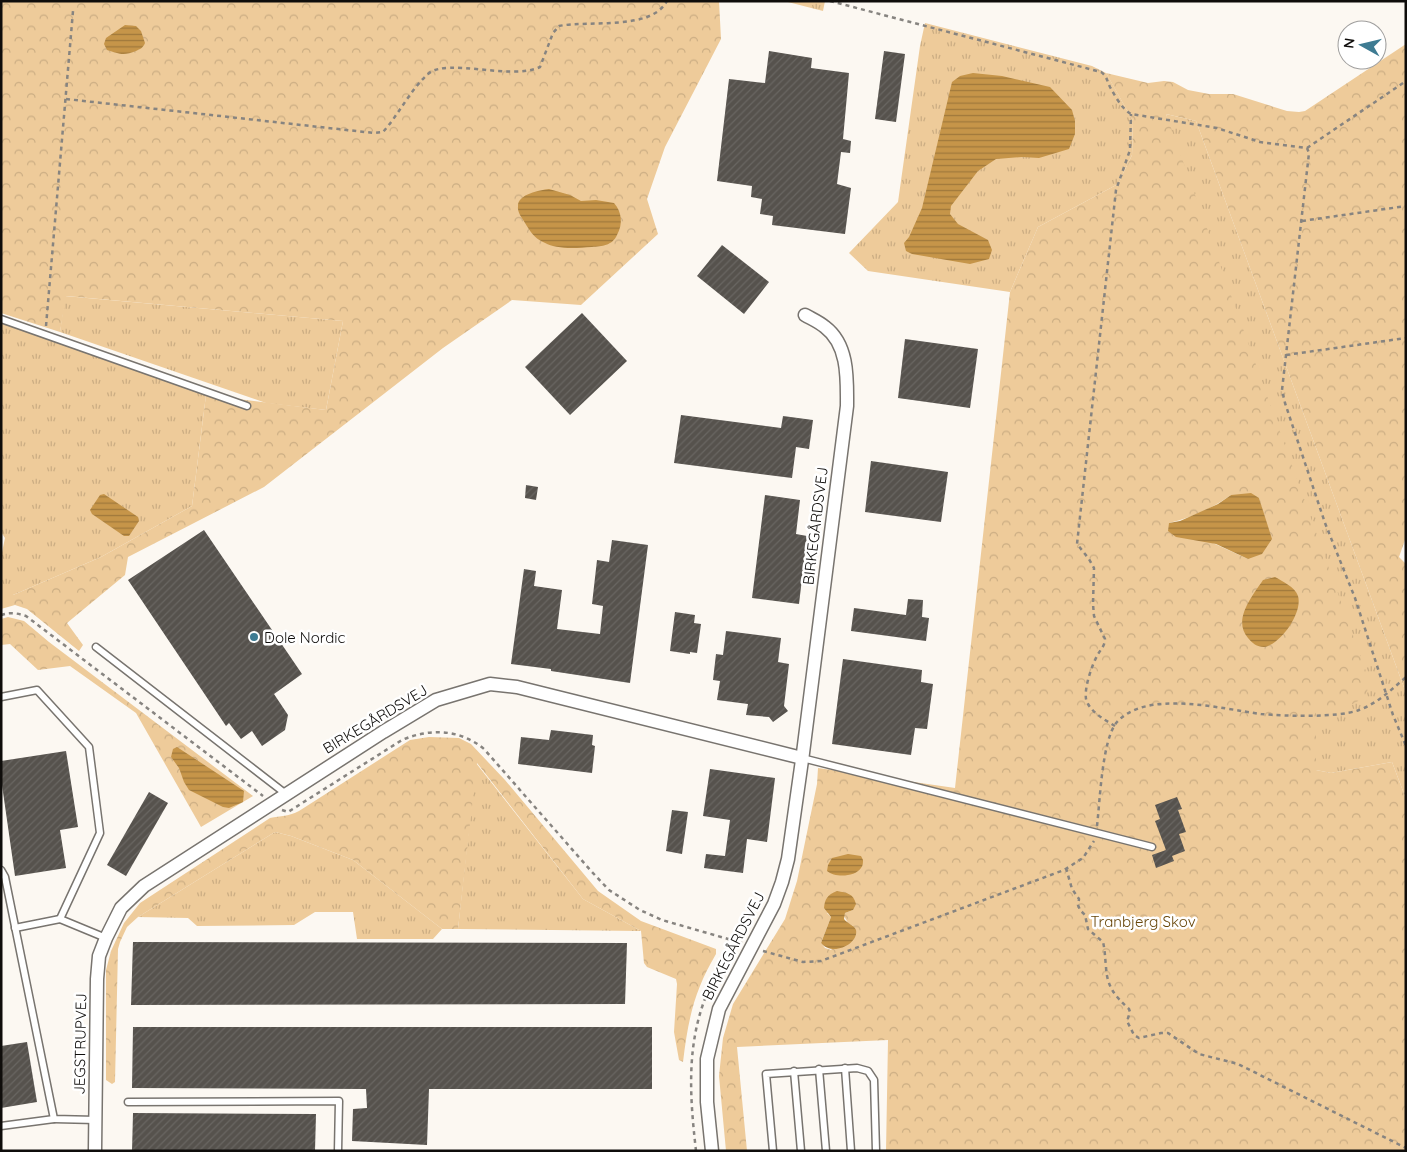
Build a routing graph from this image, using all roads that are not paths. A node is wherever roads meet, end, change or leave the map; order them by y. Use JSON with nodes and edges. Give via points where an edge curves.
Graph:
{"nodes":[{"id":1,"x":805,"y":315,"type":"dead end"},
{"id":2,"x":1,"y":319,"type":"edge"},
{"id":3,"x":247,"y":406,"type":"dead end"},
{"id":4,"x":96,"y":648,"type":"dead end"},
{"id":5,"x":1,"y":697,"type":"edge"},
{"id":6,"x":802,"y":758,"type":"junction"},
{"id":7,"x":286,"y":794,"type":"junction"},
{"id":8,"x":1152,"y":846,"type":"dead end"},
{"id":9,"x":1,"y":870,"type":"edge"},
{"id":10,"x":60,"y":919,"type":"junction"},
{"id":11,"x":15,"y":928,"type":"junction"},
{"id":12,"x":106,"y":938,"type":"junction"},
{"id":13,"x":845,"y":1068,"type":"junction"},
{"id":14,"x":818,"y":1069,"type":"junction"},
{"id":15,"x":794,"y":1071,"type":"junction"},
{"id":16,"x":128,"y":1102,"type":"dead end"},
{"id":17,"x":54,"y":1119,"type":"junction"},
{"id":18,"x":96,"y":1120,"type":"junction"},
{"id":19,"x":1,"y":1126,"type":"edge"},
{"id":20,"x":95,"y":1151,"type":"edge"},
{"id":21,"x":338,"y":1151,"type":"edge"},
{"id":22,"x":712,"y":1151,"type":"edge"},
{"id":23,"x":773,"y":1151,"type":"edge"},
{"id":24,"x":801,"y":1151,"type":"edge"},
{"id":25,"x":826,"y":1151,"type":"edge"},
{"id":26,"x":851,"y":1151,"type":"edge"},
{"id":27,"x":876,"y":1151,"type":"edge"}],
"edges":[{"from":1,"to":6,"type":"street","name":"BIRKEGÅRDSVEJ","via":[[826,328],[839,343],[848,383]]},
{"from":2,"to":3,"type":"lane"},
{"from":4,"to":7,"type":"lane"},
{"from":5,"to":10,"type":"lane","via":[[37,690],[89,747],[100,834]]},
{"from":6,"to":7,"type":"street","name":"BIRKEGÅRDSVEJ","via":[[574,700],[490,684],[436,700]]},
{"from":6,"to":8,"type":"lane"},
{"from":6,"to":22,"type":"street","name":"BIRKEGÅRDSVEJ","via":[[782,882],[764,924],[719,1009],[707,1059]]},
{"from":7,"to":12,"type":"street","name":"BIRKEGÅRDSVEJ","via":[[144,886],[121,908]]},
{"from":9,"to":11,"type":"lane"},
{"from":10,"to":11,"type":"lane"},
{"from":10,"to":12,"type":"lane"},
{"from":11,"to":17,"type":"lane"},
{"from":12,"to":18,"type":"street","name":"JEGSTRUPVEJ","via":[[99,956]]},
{"from":13,"to":14,"type":"lane"},
{"from":13,"to":26,"type":"lane"},
{"from":13,"to":27,"type":"lane","via":[[868,1070],[874,1080]]},
{"from":14,"to":15,"type":"lane"},
{"from":14,"to":25,"type":"lane"},
{"from":15,"to":23,"type":"lane","via":[[766,1074]]},
{"from":15,"to":24,"type":"lane"},
{"from":16,"to":21,"type":"lane","via":[[339,1101]]},
{"from":17,"to":18,"type":"lane"},
{"from":17,"to":19,"type":"lane"},
{"from":18,"to":20,"type":"street","name":"JEGSTRUPVEJ"}]}
